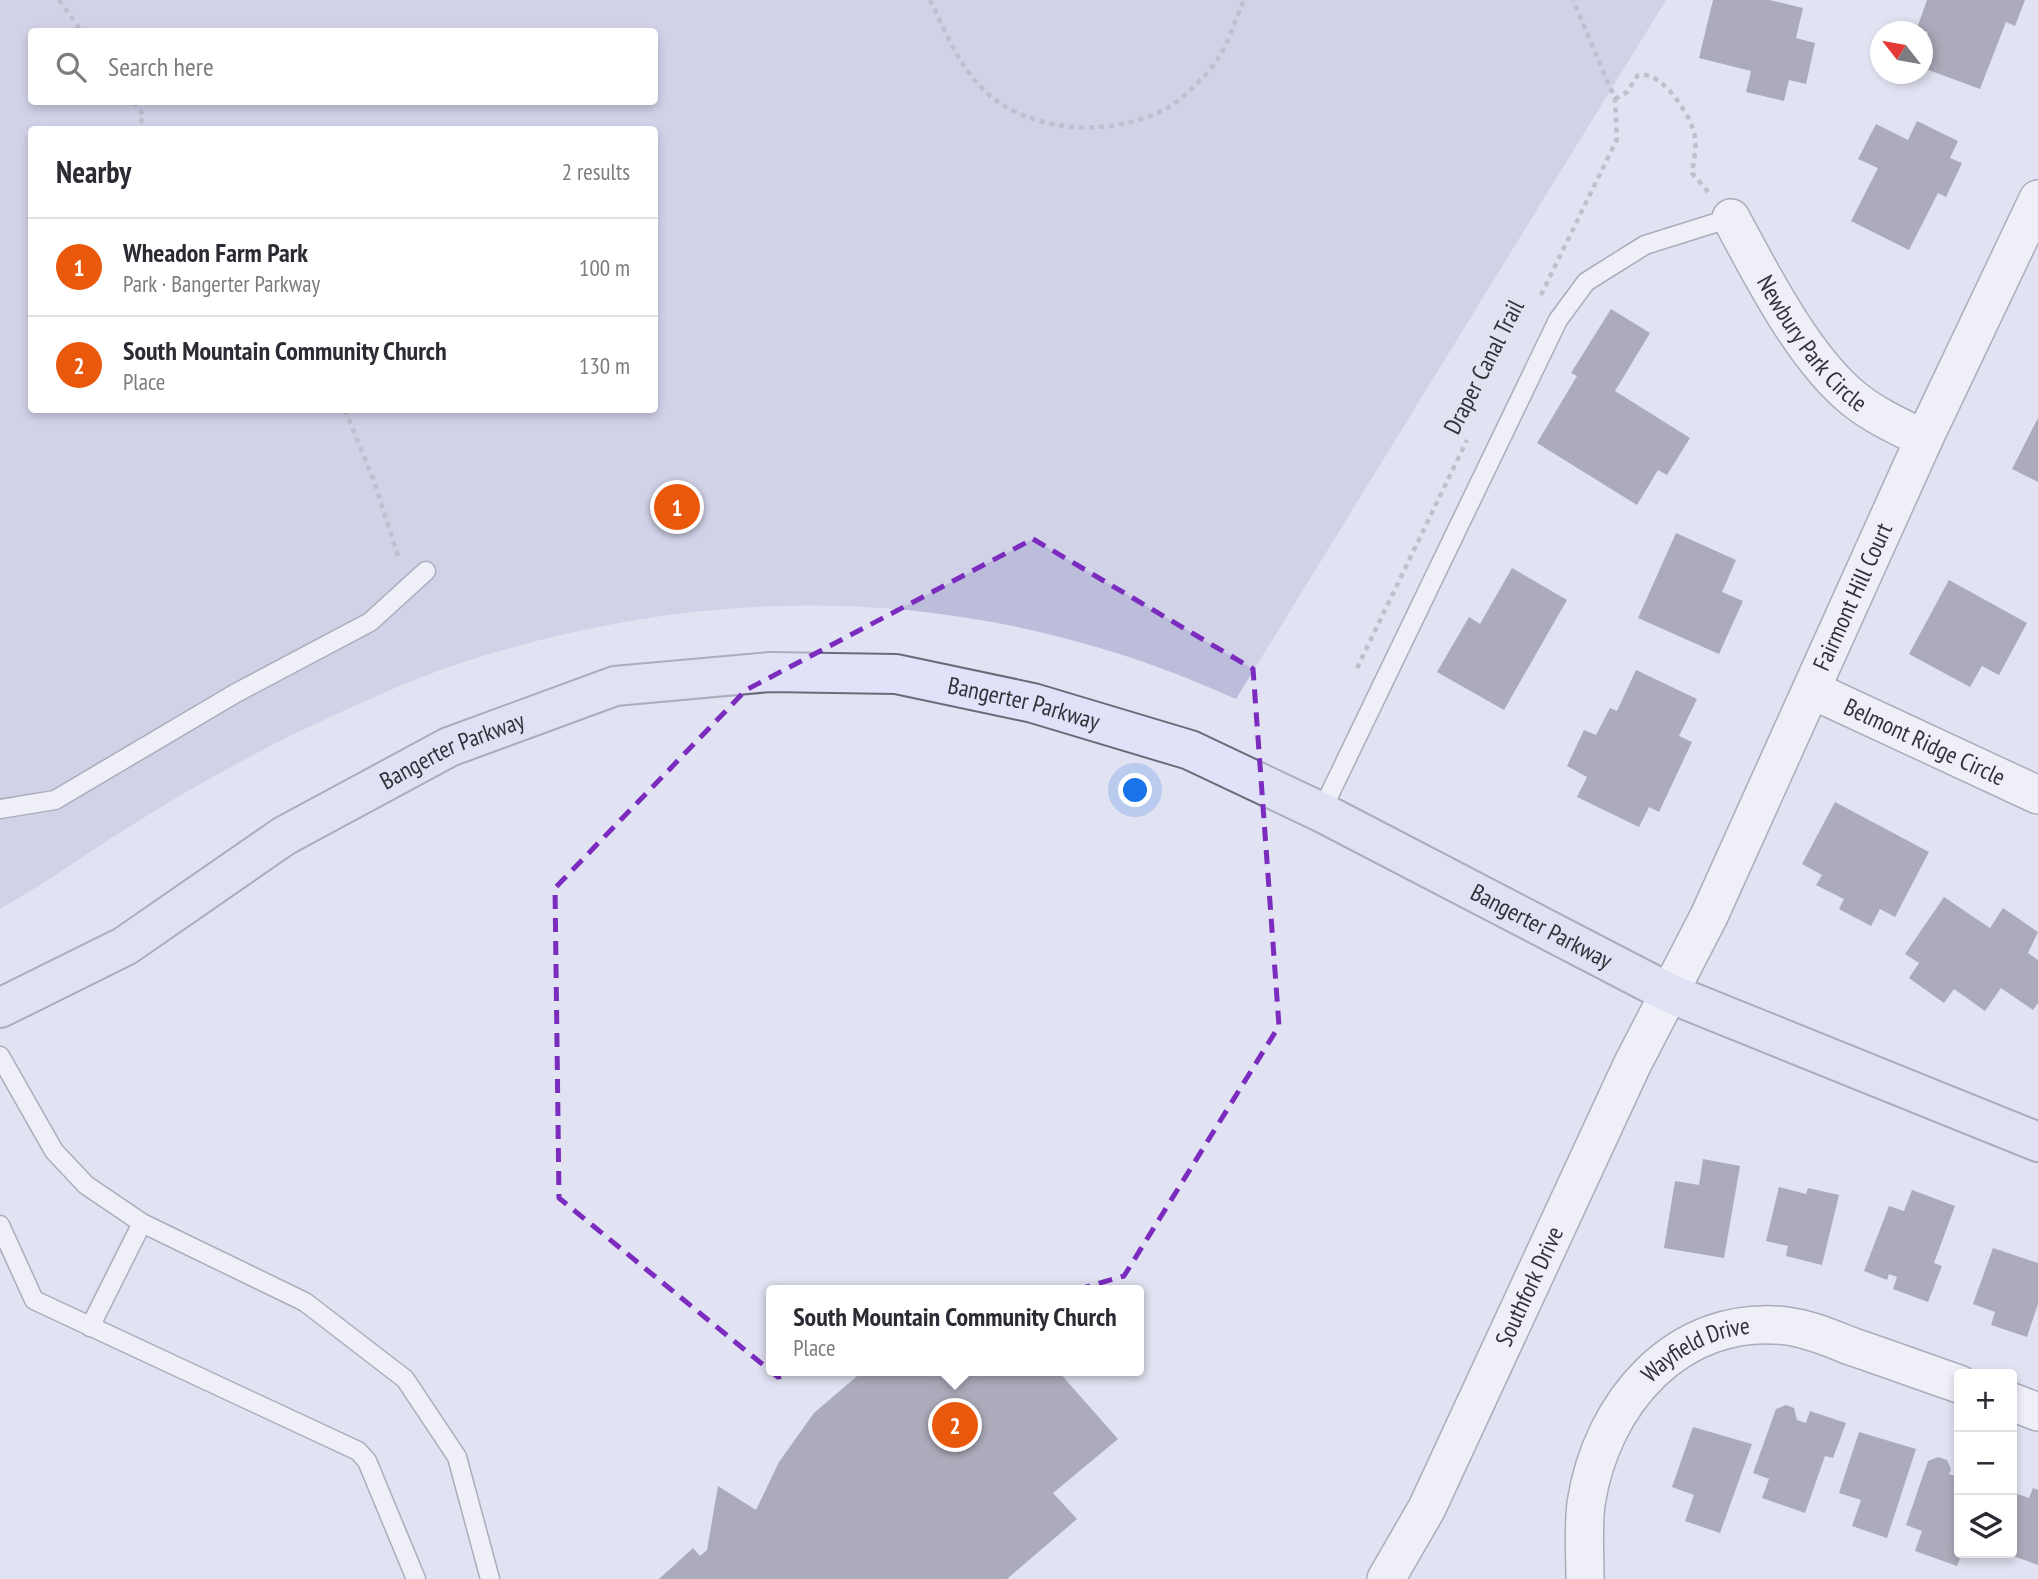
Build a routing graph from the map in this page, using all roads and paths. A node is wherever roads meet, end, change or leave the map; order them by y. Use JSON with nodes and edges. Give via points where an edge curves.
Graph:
{"nodes":[{"id":1,"x":59,"y":0,"type":"edge"},
{"id":2,"x":930,"y":0,"type":"edge"},
{"id":3,"x":1244,"y":0,"type":"edge"},
{"id":4,"x":1573,"y":0,"type":"edge"},
{"id":5,"x":79,"y":28,"type":"edge"},
{"id":6,"x":1615,"y":99,"type":"junction"},
{"id":7,"x":136,"y":105,"type":"edge"},
{"id":8,"x":138,"y":126,"type":"edge"},
{"id":9,"x":2038,"y":199,"type":"edge"},
{"id":10,"x":1731,"y":218,"type":"junction"},
{"id":11,"x":1535,"y":305,"type":"dead end"},
{"id":12,"x":346,"y":413,"type":"edge"},
{"id":13,"x":1468,"y":438,"type":"dead end"},
{"id":14,"x":1924,"y":439,"type":"junction"},
{"id":15,"x":392,"y":566,"type":"dead end"},
{"id":16,"x":426,"y":571,"type":"dead end"},
{"id":17,"x":1354,"y":674,"type":"dead end"},
{"id":18,"x":1812,"y":690,"type":"junction"},
{"id":19,"x":2038,"y":794,"type":"edge"},
{"id":20,"x":0,"y":809,"type":"edge"},
{"id":21,"x":1321,"y":812,"type":"junction"},
{"id":22,"x":1669,"y":993,"type":"junction"},
{"id":23,"x":0,"y":1008,"type":"edge"},
{"id":24,"x":0,"y":1056,"type":"edge"},
{"id":25,"x":2038,"y":1142,"type":"edge"},
{"id":26,"x":142,"y":1223,"type":"junction"},
{"id":27,"x":0,"y":1225,"type":"edge"},
{"id":28,"x":90,"y":1327,"type":"junction"},
{"id":29,"x":1954,"y":1382,"type":"edge"},
{"id":30,"x":2017,"y":1404,"type":"edge"},
{"id":31,"x":2038,"y":1412,"type":"edge"},
{"id":32,"x":416,"y":1579,"type":"edge"},
{"id":33,"x":490,"y":1579,"type":"edge"},
{"id":34,"x":1386,"y":1579,"type":"edge"},
{"id":35,"x":1585,"y":1579,"type":"edge"}],
"edges":[{"from":1,"to":5,"type":"path"},
{"from":2,"to":3,"type":"path","via":[[962,65],[989,95],[1031,119],[1080,128],[1128,122],[1170,106],[1217,61]]},
{"from":4,"to":6,"type":"path","name":"Draper Canal Trail"},
{"from":6,"to":10,"type":"path","via":[[1627,92],[1637,76],[1650,75],[1661,82],[1693,128],[1692,173]]},
{"from":6,"to":11,"type":"path","name":"Draper Canal Trail","via":[[1617,139]]},
{"from":7,"to":8,"type":"path","via":[[144,116]]},
{"from":9,"to":14,"type":"street","name":"Fairmont Hill Court"},
{"from":10,"to":14,"type":"street","name":"Newbury Park Circle","via":[[1774,299],[1835,382],[1889,422]]},
{"from":10,"to":21,"type":"lane","via":[[1645,246],[1586,282],[1558,320]]},
{"from":12,"to":15,"type":"path","via":[[400,558]]},
{"from":13,"to":17,"type":"path","name":"Draper Canal Trail"},
{"from":14,"to":18,"type":"street","name":"Fairmont Hill Court"},
{"from":16,"to":20,"type":"lane","via":[[370,622],[236,693],[55,800]]},
{"from":18,"to":19,"type":"street","name":"Belmont Ridge Circle"},
{"from":18,"to":22,"type":"street","name":"Fairmont Hill Court"},
{"from":21,"to":22,"type":"main road","name":"Bangerter Parkway"},
{"from":21,"to":23,"type":"main road","name":"Bangerter Parkway","via":[[1190,750],[1033,703],[896,674],[770,672],[615,686],[449,747],[284,836],[125,946]]},
{"from":22,"to":25,"type":"main road","name":"Bangerter Parkway"},
{"from":22,"to":34,"type":"street","name":"Southfork Drive","via":[[1427,1508]]},
{"from":24,"to":26,"type":"lane","via":[[54,1151],[86,1185]]},
{"from":26,"to":28,"type":"lane"},
{"from":26,"to":33,"type":"lane","via":[[305,1302],[405,1379],[457,1457]]},
{"from":27,"to":28,"type":"lane","via":[[34,1300]]},
{"from":28,"to":32,"type":"lane","via":[[358,1451],[368,1461]]},
{"from":29,"to":35,"type":"street","name":"Wayfield Drive","via":[[1790,1327],[1737,1327],[1688,1343],[1647,1374],[1606,1438],[1586,1507]]},
{"from":30,"to":31,"type":"street"}]}
